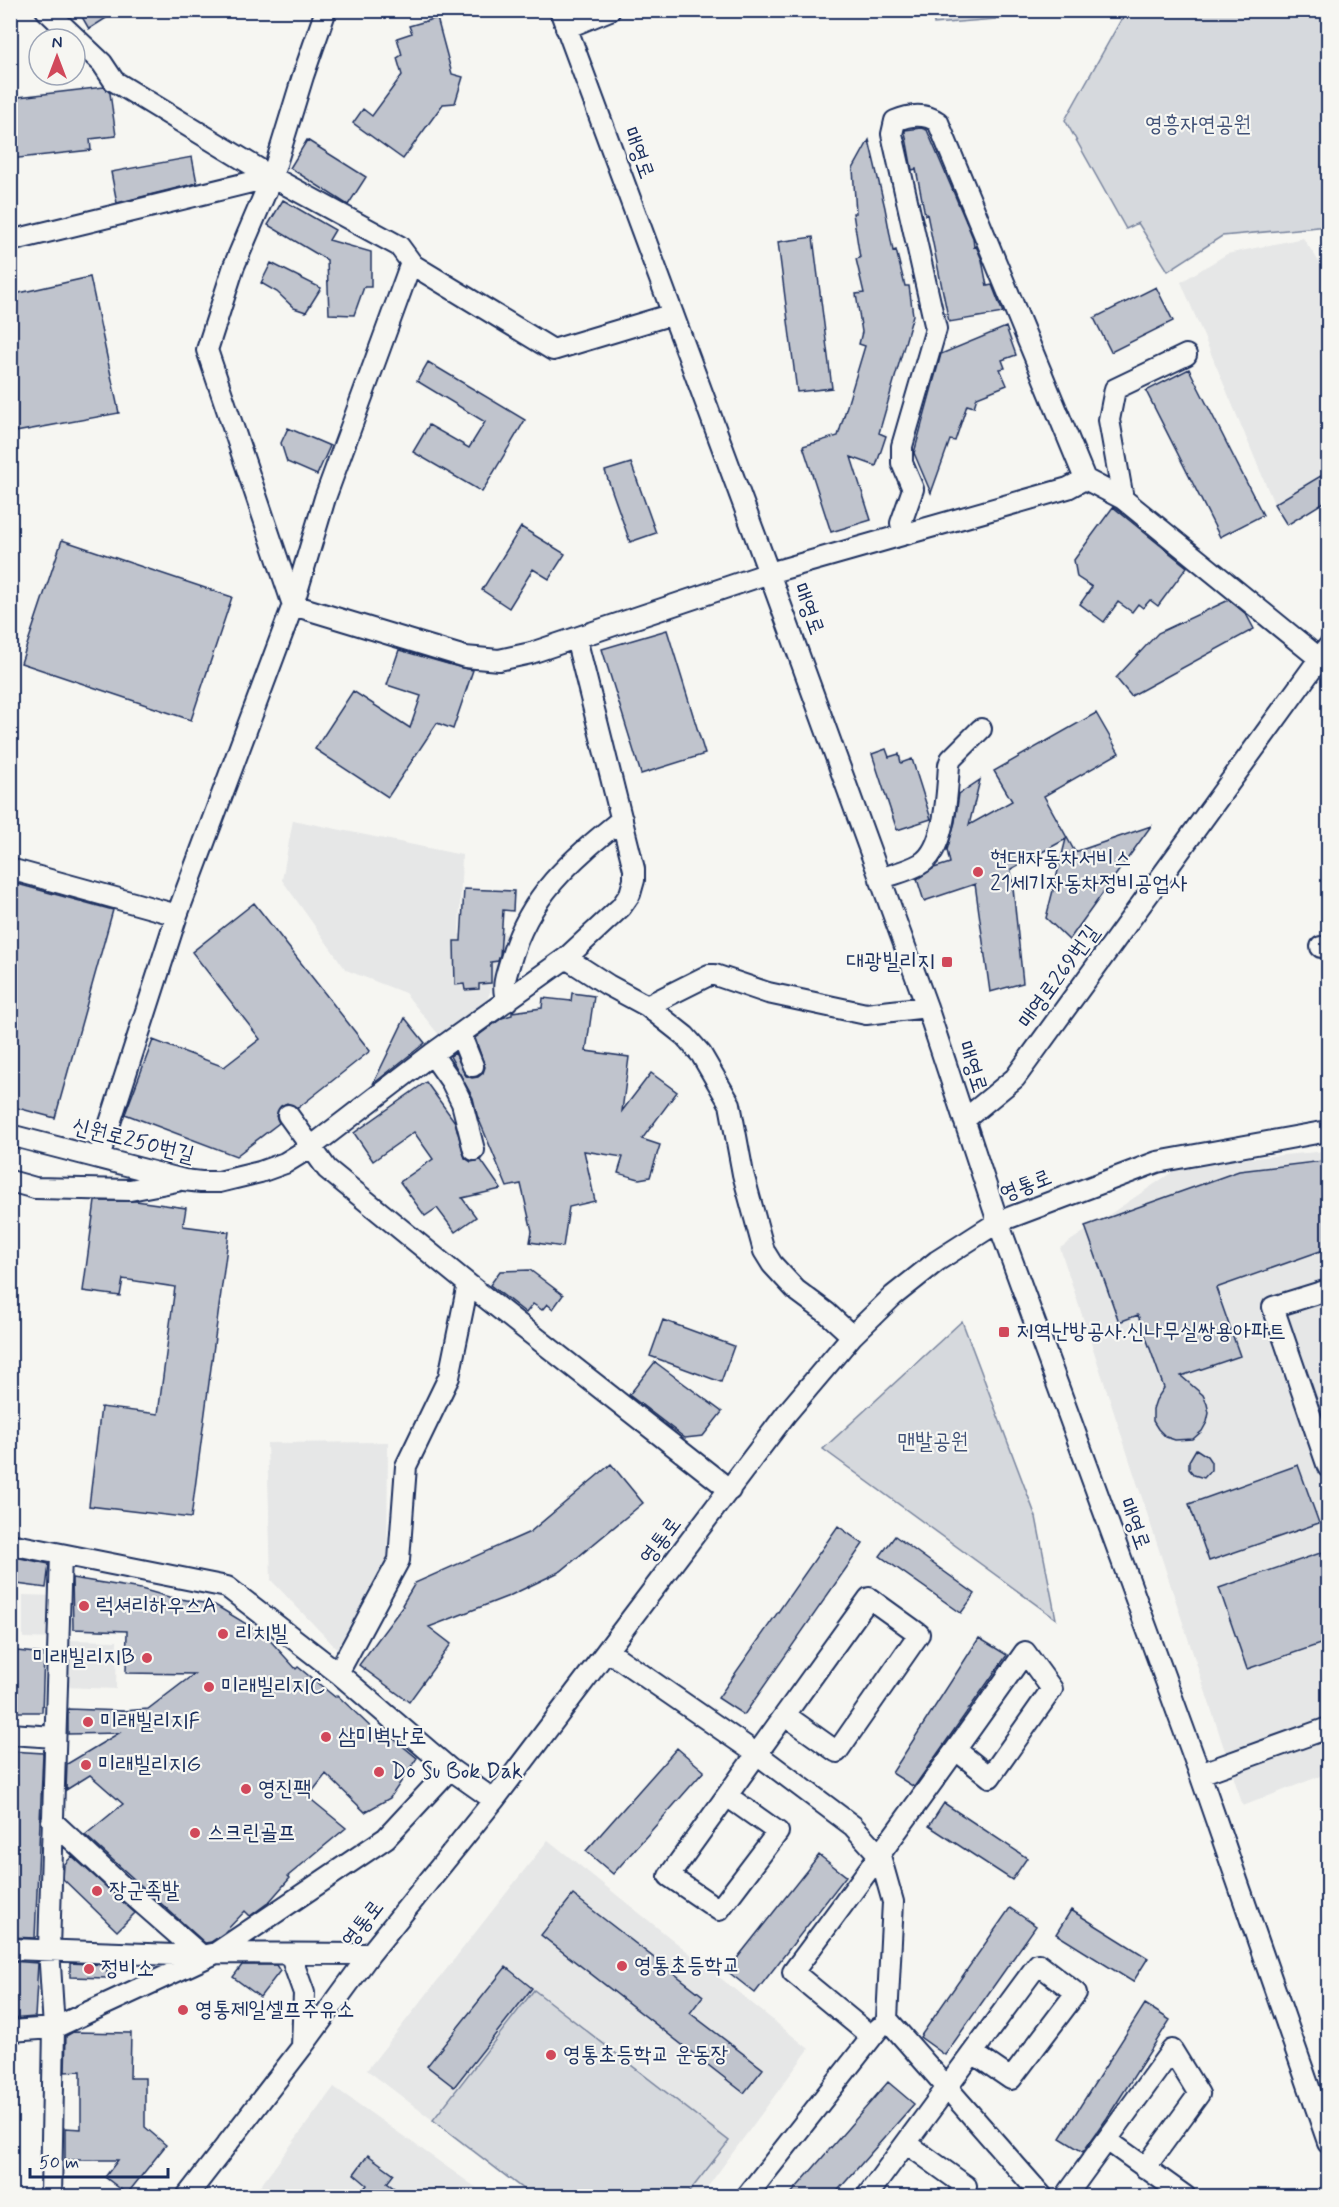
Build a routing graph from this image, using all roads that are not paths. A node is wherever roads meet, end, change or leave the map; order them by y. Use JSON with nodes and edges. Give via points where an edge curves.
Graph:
{"nodes":[{"id":1,"x":46,"y":10,"type":"edge"},
{"id":2,"x":326,"y":10,"type":"edge"},
{"id":3,"x":610,"y":10,"type":"edge"},
{"id":4,"x":563,"y":19,"type":"edge"},
{"id":5,"x":272,"y":177,"type":"junction"},
{"id":6,"x":10,"y":241,"type":"edge"},
{"id":7,"x":411,"y":262,"type":"junction"},
{"id":8,"x":673,"y":314,"type":"junction"},
{"id":9,"x":1186,"y":355,"type":"dead end"},
{"id":10,"x":1085,"y":479,"type":"junction"},
{"id":11,"x":1123,"y":499,"type":"junction"},
{"id":12,"x":904,"y":534,"type":"junction"},
{"id":13,"x":769,"y":573,"type":"junction"},
{"id":14,"x":292,"y":605,"type":"junction"},
{"id":15,"x":576,"y":638,"type":"junction"},
{"id":16,"x":1324,"y":653,"type":"edge"},
{"id":17,"x":981,"y":729,"type":"dead end"},
{"id":18,"x":622,"y":819,"type":"junction"},
{"id":19,"x":10,"y":869,"type":"edge"},
{"id":20,"x":880,"y":879,"type":"junction"},
{"id":21,"x":177,"y":915,"type":"junction"},
{"id":22,"x":566,"y":958,"type":"junction"},
{"id":23,"x":507,"y":1001,"type":"junction"},
{"id":24,"x":647,"y":1006,"type":"junction"},
{"id":25,"x":927,"y":1007,"type":"junction"},
{"id":26,"x":458,"y":1036,"type":"junction"},
{"id":27,"x":432,"y":1054,"type":"junction"},
{"id":28,"x":473,"y":1066,"type":"dead end"},
{"id":29,"x":288,"y":1115,"type":"dead end"},
{"id":30,"x":964,"y":1120,"type":"junction"},
{"id":31,"x":1329,"y":1131,"type":"edge"},
{"id":32,"x":10,"y":1135,"type":"edge"},
{"id":33,"x":311,"y":1147,"type":"junction"},
{"id":34,"x":474,"y":1150,"type":"dead end"},
{"id":35,"x":99,"y":1157,"type":"junction"},
{"id":36,"x":184,"y":1180,"type":"junction"},
{"id":37,"x":10,"y":1181,"type":"edge"},
{"id":38,"x":998,"y":1222,"type":"junction"},
{"id":39,"x":468,"y":1284,"type":"junction"},
{"id":40,"x":1329,"y":1290,"type":"edge"},
{"id":41,"x":852,"y":1336,"type":"junction"},
{"id":42,"x":1329,"y":1467,"type":"edge"},
{"id":43,"x":730,"y":1490,"type":"junction"},
{"id":44,"x":10,"y":1544,"type":"edge"},
{"id":45,"x":61,"y":1554,"type":"junction"},
{"id":46,"x":608,"y":1651,"type":"junction"},
{"id":47,"x":338,"y":1673,"type":"junction"},
{"id":48,"x":785,"y":1715,"type":"junction"},
{"id":49,"x":1329,"y":1728,"type":"edge"},
{"id":50,"x":10,"y":1734,"type":"edge"},
{"id":51,"x":55,"y":1737,"type":"junction"},
{"id":52,"x":956,"y":1750,"type":"junction"},
{"id":53,"x":757,"y":1754,"type":"junction"},
{"id":54,"x":450,"y":1769,"type":"junction"},
{"id":55,"x":1200,"y":1774,"type":"junction"},
{"id":56,"x":727,"y":1796,"type":"junction"},
{"id":57,"x":494,"y":1800,"type":"junction"},
{"id":58,"x":52,"y":1821,"type":"junction"},
{"id":59,"x":880,"y":1856,"type":"junction"},
{"id":60,"x":10,"y":1949,"type":"edge"},
{"id":61,"x":49,"y":1949,"type":"junction"},
{"id":62,"x":290,"y":1954,"type":"junction"},
{"id":63,"x":370,"y":1954,"type":"junction"},
{"id":64,"x":209,"y":1955,"type":"junction"},
{"id":65,"x":887,"y":2019,"type":"junction"},
{"id":66,"x":54,"y":2028,"type":"junction"},
{"id":67,"x":10,"y":2031,"type":"edge"},
{"id":68,"x":872,"y":2037,"type":"junction"},
{"id":69,"x":302,"y":2047,"type":"junction"},
{"id":70,"x":973,"y":2052,"type":"junction"},
{"id":71,"x":947,"y":2088,"type":"junction"},
{"id":72,"x":1107,"y":2140,"type":"junction"},
{"id":73,"x":1329,"y":2142,"type":"edge"},
{"id":74,"x":906,"y":2143,"type":"junction"},
{"id":75,"x":1145,"y":2168,"type":"junction"},
{"id":76,"x":51,"y":2196,"type":"edge"},
{"id":77,"x":187,"y":2196,"type":"edge"},
{"id":78,"x":747,"y":2196,"type":"edge"},
{"id":79,"x":867,"y":2196,"type":"edge"},
{"id":80,"x":958,"y":2196,"type":"edge"},
{"id":81,"x":1042,"y":2196,"type":"edge"},
{"id":82,"x":1066,"y":2196,"type":"edge"},
{"id":83,"x":1185,"y":2196,"type":"edge"}],
"edges":[{"from":1,"to":5,"type":"street","via":[[102,63],[114,81]]},
{"from":2,"to":5,"type":"street"},
{"from":3,"to":4,"type":"street"},
{"from":4,"to":8,"type":"street","name":"매영로"},
{"from":5,"to":6,"type":"street"},
{"from":5,"to":7,"type":"street","via":[[399,246]]},
{"from":5,"to":14,"type":"street","via":[[234,266],[207,350]]},
{"from":7,"to":8,"type":"street","via":[[553,351]]},
{"from":7,"to":14,"type":"street","via":[[325,498]]},
{"from":8,"to":13,"type":"street","name":"매영로"},
{"from":9,"to":11,"type":"street","via":[[1115,389],[1109,420]]},
{"from":10,"to":11,"type":"street"},
{"from":10,"to":12,"type":"street","via":[[1068,488]]},
{"from":10,"to":12,"type":"street","via":[[938,122],[906,116],[895,121],[892,134],[936,329],[902,446],[902,463],[913,489],[901,523]]},
{"from":11,"to":16,"type":"street"},
{"from":12,"to":13,"type":"street"},
{"from":13,"to":15,"type":"street"},
{"from":13,"to":20,"type":"street","name":"매영로"},
{"from":14,"to":15,"type":"street","via":[[483,660],[515,657]]},
{"from":14,"to":21,"type":"street"},
{"from":15,"to":18,"type":"street","name":"신원로250번길"},
{"from":16,"to":30,"type":"street","name":"매영로269번길","via":[[1015,1078]]},
{"from":17,"to":20,"type":"street","via":[[951,759],[936,845],[921,864]]},
{"from":18,"to":22,"type":"street","name":"신원로250번길","via":[[634,869],[630,894],[608,921]]},
{"from":18,"to":23,"type":"street","via":[[557,875],[535,904],[503,985]]},
{"from":19,"to":21,"type":"street"},
{"from":20,"to":25,"type":"street","name":"매영로"},
{"from":21,"to":35,"type":"street"},
{"from":22,"to":23,"type":"street","name":"신원로250번길"},
{"from":22,"to":24,"type":"street"},
{"from":23,"to":26,"type":"street","name":"신원로250번길"},
{"from":24,"to":25,"type":"street","via":[[715,975],[768,993],[866,1014]]},
{"from":24,"to":41,"type":"street","via":[[694,1045],[727,1098],[751,1205],[764,1251],[772,1264],[796,1290]]},
{"from":25,"to":30,"type":"street","name":"매영로"},
{"from":26,"to":27,"type":"street","name":"신원로250번길"},
{"from":26,"to":28,"type":"street"},
{"from":27,"to":33,"type":"street","name":"신원로250번길"},
{"from":27,"to":34,"type":"street","via":[[462,1102]]},
{"from":29,"to":33,"type":"street"},
{"from":30,"to":38,"type":"street","name":"매영로"},
{"from":31,"to":38,"type":"street","name":"영통로","via":[[1157,1162]]},
{"from":32,"to":35,"type":"street","name":"신원로250번길"},
{"from":33,"to":36,"type":"street","name":"신원로250번길","via":[[260,1172],[219,1182]]},
{"from":33,"to":39,"type":"street","via":[[327,1169]]},
{"from":35,"to":36,"type":"street","name":"신원로250번길"},
{"from":36,"to":37,"type":"street","via":[[130,1190],[35,1188]]},
{"from":38,"to":41,"type":"street","name":"영통로","via":[[937,1261]]},
{"from":38,"to":55,"type":"street","name":"매영로"},
{"from":39,"to":43,"type":"street"},
{"from":39,"to":47,"type":"street","via":[[449,1377],[406,1467],[399,1560]]},
{"from":40,"to":42,"type":"street","via":[[1273,1308]]},
{"from":41,"to":43,"type":"street","name":"영통로","via":[[786,1414]]},
{"from":43,"to":46,"type":"street","name":"영통로"},
{"from":44,"to":45,"type":"street"},
{"from":45,"to":47,"type":"street","via":[[227,1587]]},
{"from":45,"to":51,"type":"street"},
{"from":46,"to":53,"type":"street"},
{"from":46,"to":57,"type":"street","name":"영통로"},
{"from":47,"to":54,"type":"street"},
{"from":48,"to":48,"type":"street","via":[[837,1752],[919,1634],[869,1598]]},
{"from":48,"to":53,"type":"street"},
{"from":49,"to":55,"type":"street"},
{"from":50,"to":51,"type":"street"},
{"from":51,"to":58,"type":"street"},
{"from":52,"to":52,"type":"street","via":[[990,1777],[1052,1689],[1025,1652]]},
{"from":52,"to":59,"type":"street"},
{"from":53,"to":56,"type":"street"},
{"from":53,"to":59,"type":"street","via":[[853,1826]]},
{"from":54,"to":57,"type":"street"},
{"from":54,"to":64,"type":"street","via":[[386,1838]]},
{"from":55,"to":73,"type":"street","name":"매영로"},
{"from":56,"to":56,"type":"street","via":[[669,1876],[719,1910],[778,1832]]},
{"from":57,"to":63,"type":"street","name":"영통로"},
{"from":58,"to":61,"type":"street"},
{"from":58,"to":64,"type":"street","via":[[122,1886]]},
{"from":59,"to":65,"type":"street","via":[[893,1902]]},
{"from":59,"to":68,"type":"street","via":[[793,1972]]},
{"from":60,"to":61,"type":"street"},
{"from":61,"to":64,"type":"street"},
{"from":61,"to":66,"type":"street"},
{"from":62,"to":63,"type":"street"},
{"from":62,"to":64,"type":"street"},
{"from":62,"to":69,"type":"street","via":[[304,1993]]},
{"from":63,"to":69,"type":"street","name":"영통로"},
{"from":64,"to":66,"type":"street"},
{"from":65,"to":68,"type":"street"},
{"from":65,"to":71,"type":"street"},
{"from":66,"to":67,"type":"street"},
{"from":66,"to":76,"type":"street"},
{"from":68,"to":78,"type":"street"},
{"from":69,"to":77,"type":"street","name":"영통로"},
{"from":70,"to":70,"type":"street","via":[[1011,2079],[1076,1993],[1038,1964]]},
{"from":70,"to":71,"type":"street"},
{"from":71,"to":74,"type":"street"},
{"from":71,"to":81,"type":"street"},
{"from":72,"to":75,"type":"street"},
{"from":72,"to":75,"type":"street","via":[[1172,2050],[1199,2094]]},
{"from":72,"to":82,"type":"street"},
{"from":74,"to":79,"type":"street"},
{"from":74,"to":80,"type":"street","via":[[966,2186]]},
{"from":75,"to":83,"type":"street"}]}
